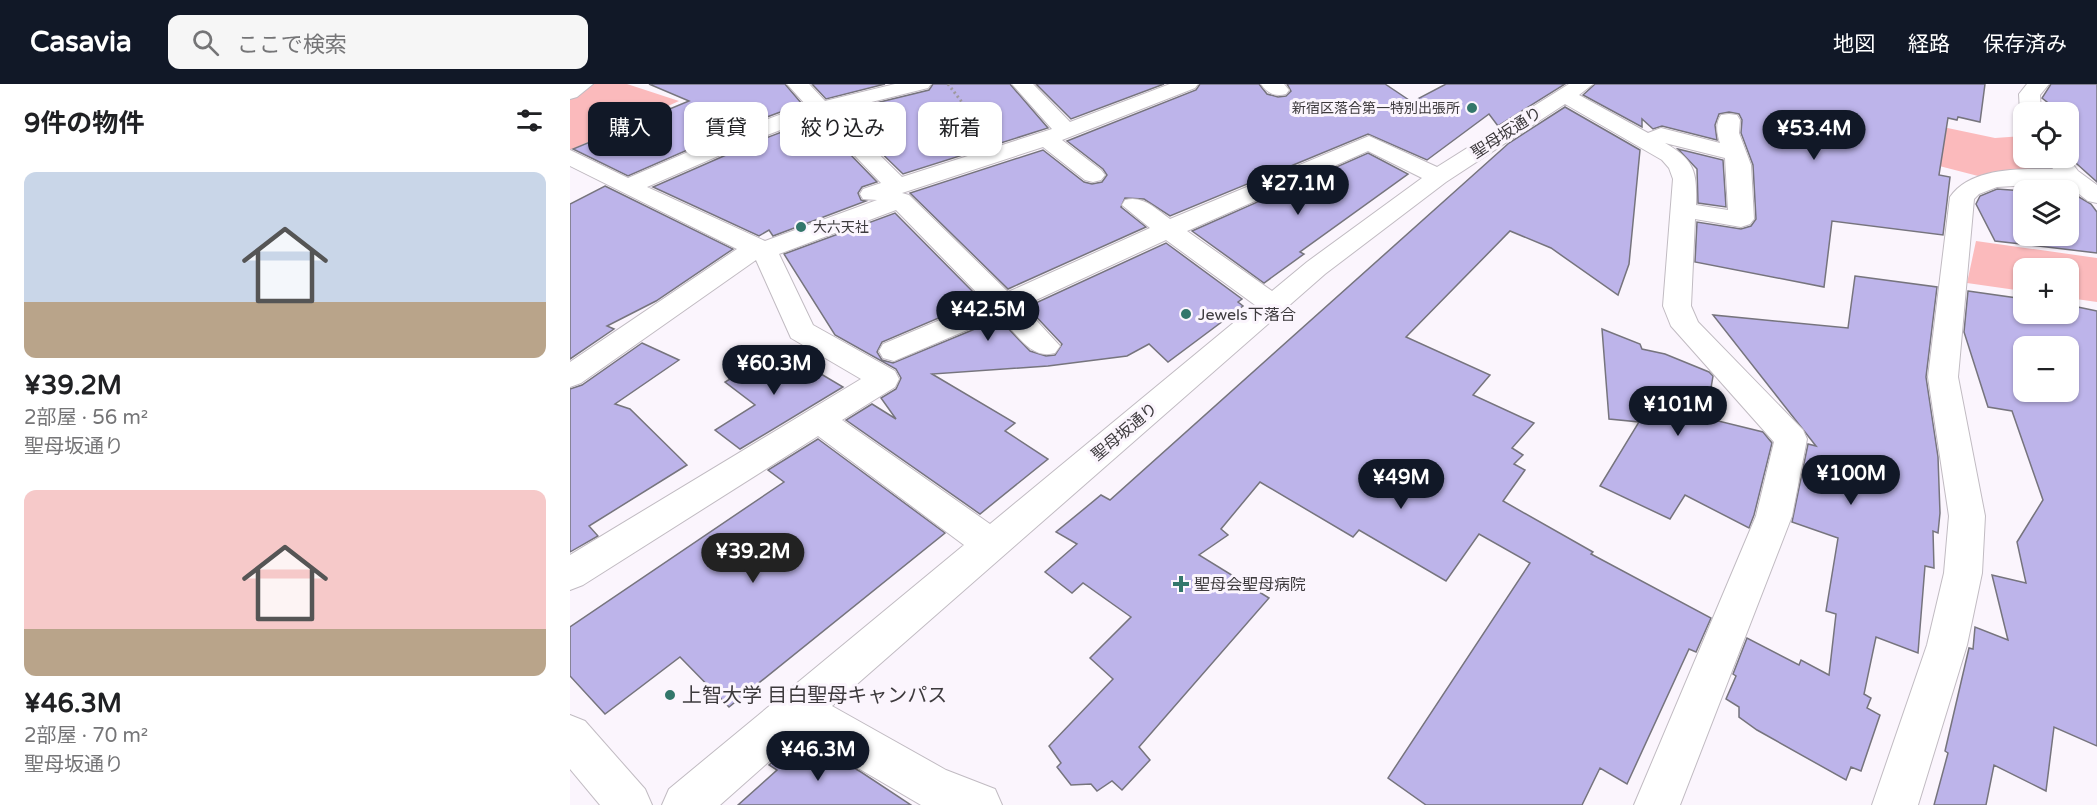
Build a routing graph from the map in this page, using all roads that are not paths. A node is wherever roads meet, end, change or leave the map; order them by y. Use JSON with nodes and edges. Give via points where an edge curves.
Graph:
{"nodes":[{"id":1,"x":583,"y":84,"type":"edge"},
{"id":2,"x":797,"y":84,"type":"edge"},
{"id":3,"x":921,"y":84,"type":"edge"},
{"id":4,"x":1022,"y":84,"type":"edge"},
{"id":5,"x":1188,"y":84,"type":"edge"},
{"id":6,"x":2039,"y":84,"type":"edge"},
{"id":7,"x":1150,"y":90,"type":"edge"},
{"id":8,"x":1573,"y":90,"type":"edge"},
{"id":9,"x":570,"y":93,"type":"edge"},
{"id":10,"x":814,"y":102,"type":"edge"},
{"id":11,"x":845,"y":102,"type":"edge"},
{"id":12,"x":2030,"y":102,"type":"edge"},
{"id":13,"x":1729,"y":120,"type":"dead end"},
{"id":14,"x":780,"y":123,"type":"edge"},
{"id":15,"x":1056,"y":135,"type":"junction"},
{"id":16,"x":1646,"y":143,"type":"junction"},
{"id":17,"x":1735,"y":154,"type":"junction"},
{"id":18,"x":867,"y":156,"type":"edge"},
{"id":19,"x":570,"y":157,"type":"edge"},
{"id":20,"x":2058,"y":168,"type":"edge"},
{"id":21,"x":2064,"y":168,"type":"edge"},
{"id":22,"x":1094,"y":175,"type":"dead end"},
{"id":23,"x":1438,"y":177,"type":"junction"},
{"id":24,"x":627,"y":187,"type":"junction"},
{"id":25,"x":898,"y":187,"type":"junction"},
{"id":26,"x":2097,"y":196,"type":"edge"},
{"id":27,"x":1134,"y":205,"type":"dead end"},
{"id":28,"x":1683,"y":210,"type":"junction"},
{"id":29,"x":1167,"y":230,"type":"junction"},
{"id":30,"x":757,"y":247,"type":"junction"},
{"id":31,"x":1004,"y":304,"type":"junction"},
{"id":32,"x":1273,"y":305,"type":"junction"},
{"id":33,"x":1045,"y":346,"type":"dead end"},
{"id":34,"x":894,"y":351,"type":"dead end"},
{"id":35,"x":570,"y":376,"type":"edge"},
{"id":36,"x":819,"y":420,"type":"junction"},
{"id":37,"x":990,"y":544,"type":"junction"},
{"id":38,"x":570,"y":574,"type":"edge"},
{"id":39,"x":796,"y":709,"type":"junction"},
{"id":40,"x":570,"y":736,"type":"edge"},
{"id":41,"x":970,"y":804,"type":"edge"},
{"id":42,"x":629,"y":805,"type":"edge"},
{"id":43,"x":685,"y":805,"type":"edge"},
{"id":44,"x":1657,"y":805,"type":"edge"},
{"id":45,"x":1895,"y":805,"type":"edge"}],
"edges":[{"from":1,"to":9,"type":"street"},
{"from":2,"to":10,"type":"street"},
{"from":3,"to":11,"type":"street"},
{"from":4,"to":15,"type":"street"},
{"from":5,"to":7,"type":"street"},
{"from":6,"to":12,"type":"street","via":[[2029,94]]},
{"from":7,"to":15,"type":"street"},
{"from":8,"to":16,"type":"street"},
{"from":8,"to":23,"type":"street","name":"聖母坂通り"},
{"from":13,"to":17,"type":"street","via":[[1728,133]]},
{"from":14,"to":24,"type":"street"},
{"from":15,"to":22,"type":"street"},
{"from":15,"to":25,"type":"street"},
{"from":16,"to":17,"type":"street","via":[[1662,135]]},
{"from":16,"to":28,"type":"street","via":[[1680,166],[1686,179]]},
{"from":17,"to":28,"type":"street","via":[[1742,219]]},
{"from":18,"to":25,"type":"street"},
{"from":19,"to":24,"type":"street"},
{"from":20,"to":45,"type":"street","via":[[1982,183],[1968,189],[1962,197],[1943,377],[1967,516],[1963,573],[1947,645]]},
{"from":21,"to":26,"type":"street"},
{"from":23,"to":29,"type":"street","via":[[1369,143]]},
{"from":23,"to":32,"type":"street","name":"聖母坂通り"},
{"from":24,"to":30,"type":"street"},
{"from":25,"to":30,"type":"street","via":[[819,209]]},
{"from":27,"to":29,"type":"street"},
{"from":28,"to":44,"type":"street","via":[[1677,306],[1685,326],[1791,439],[1774,516]]},
{"from":29,"to":31,"type":"street"},
{"from":29,"to":32,"type":"street"},
{"from":30,"to":31,"type":"street","via":[[900,200]]},
{"from":30,"to":35,"type":"street"},
{"from":30,"to":36,"type":"street","via":[[766,254],[801,331],[884,379]]},
{"from":31,"to":33,"type":"street"},
{"from":31,"to":34,"type":"street"},
{"from":32,"to":37,"type":"street","name":"聖母坂通り"},
{"from":36,"to":37,"type":"street"},
{"from":36,"to":38,"type":"street"},
{"from":37,"to":39,"type":"street","name":"聖母坂通り"},
{"from":39,"to":41,"type":"street","via":[[934,788]]},
{"from":39,"to":43,"type":"street","name":"聖母坂通り"},
{"from":40,"to":42,"type":"street"}]}
